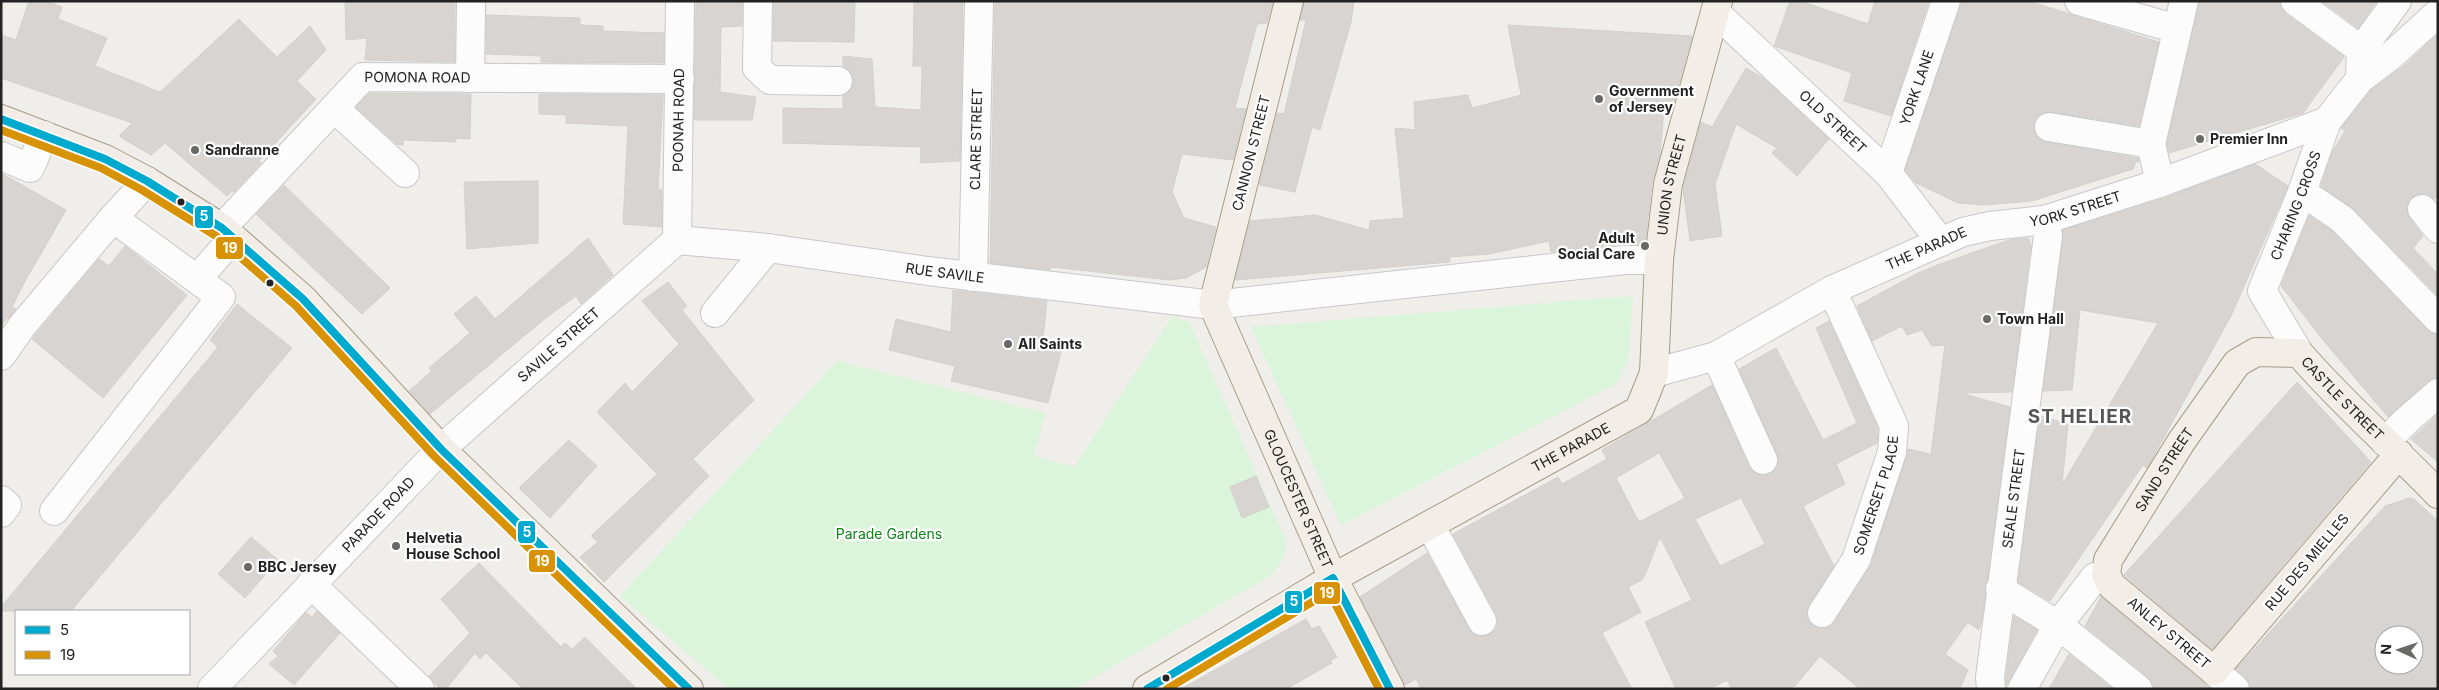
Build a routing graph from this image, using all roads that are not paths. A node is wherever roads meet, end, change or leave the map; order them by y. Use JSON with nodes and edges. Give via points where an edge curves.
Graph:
{"nodes":[{"id":1,"x":471,"y":1,"type":"edge"},
{"id":2,"x":680,"y":1,"type":"edge"},
{"id":3,"x":758,"y":1,"type":"edge"},
{"id":4,"x":979,"y":1,"type":"edge"},
{"id":5,"x":1289,"y":1,"type":"edge"},
{"id":6,"x":1946,"y":1,"type":"edge"},
{"id":7,"x":2079,"y":1,"type":"edge"},
{"id":8,"x":2184,"y":1,"type":"edge"},
{"id":9,"x":2295,"y":1,"type":"edge"},
{"id":10,"x":2397,"y":1,"type":"edge"},
{"id":11,"x":1716,"y":6,"type":"edge"},
{"id":12,"x":2438,"y":13,"type":"edge"},
{"id":13,"x":2177,"y":29,"type":"junction"},
{"id":14,"x":2361,"y":50,"type":"junction"},
{"id":15,"x":470,"y":78,"type":"junction"},
{"id":16,"x":680,"y":79,"type":"junction"},
{"id":17,"x":2360,"y":79,"type":"junction"},
{"id":18,"x":838,"y":81,"type":"dead end"},
{"id":19,"x":334,"y":108,"type":"junction"},
{"id":20,"x":1,"y":119,"type":"edge"},
{"id":21,"x":2327,"y":121,"type":"junction"},
{"id":22,"x":2049,"y":127,"type":"dead end"},
{"id":23,"x":44,"y":136,"type":"junction"},
{"id":24,"x":2151,"y":144,"type":"junction"},
{"id":25,"x":1,"y":156,"type":"edge"},
{"id":26,"x":405,"y":173,"type":"dead end"},
{"id":27,"x":1888,"y":173,"type":"junction"},
{"id":28,"x":147,"y":181,"type":"junction"},
{"id":29,"x":2160,"y":183,"type":"junction"},
{"id":30,"x":2302,"y":192,"type":"junction"},
{"id":31,"x":113,"y":218,"type":"junction"},
{"id":32,"x":2044,"y":220,"type":"junction"},
{"id":33,"x":1990,"y":226,"type":"joint"},
{"id":34,"x":227,"y":233,"type":"junction"},
{"id":35,"x":676,"y":240,"type":"junction"},
{"id":36,"x":1941,"y":242,"type":"junction"},
{"id":37,"x":768,"y":248,"type":"junction"},
{"id":38,"x":1659,"y":260,"type":"junction"},
{"id":39,"x":973,"y":277,"type":"junction"},
{"id":40,"x":197,"y":280,"type":"junction"},
{"id":41,"x":1832,"y":290,"type":"junction"},
{"id":42,"x":2262,"y":291,"type":"joint"},
{"id":43,"x":1213,"y":305,"type":"junction"},
{"id":44,"x":716,"y":313,"type":"dead end"},
{"id":45,"x":2438,"y":319,"type":"edge"},
{"id":46,"x":2299,"y":353,"type":"junction"},
{"id":47,"x":1,"y":356,"type":"edge"},
{"id":48,"x":1716,"y":356,"type":"junction"},
{"id":49,"x":1654,"y":373,"type":"junction"},
{"id":50,"x":2438,"y":393,"type":"edge"},
{"id":51,"x":2392,"y":448,"type":"junction"},
{"id":52,"x":441,"y":449,"type":"junction"},
{"id":53,"x":1763,"y":460,"type":"dead end"},
{"id":54,"x":2438,"y":494,"type":"edge"},
{"id":55,"x":1,"y":500,"type":"edge"},
{"id":56,"x":54,"y":511,"type":"dead end"},
{"id":57,"x":1,"y":513,"type":"edge"},
{"id":58,"x":1430,"y":525,"type":"junction"},
{"id":59,"x":2106,"y":575,"type":"junction"},
{"id":60,"x":1333,"y":578,"type":"junction"},
{"id":61,"x":311,"y":584,"type":"junction"},
{"id":62,"x":2000,"y":589,"type":"junction"},
{"id":63,"x":1822,"y":612,"type":"dead end"},
{"id":64,"x":1482,"y":621,"type":"dead end"},
{"id":65,"x":2058,"y":625,"type":"junction"},
{"id":66,"x":2214,"y":671,"type":"junction"},
{"id":67,"x":212,"y":689,"type":"edge"},
{"id":68,"x":420,"y":689,"type":"edge"},
{"id":69,"x":688,"y":689,"type":"edge"},
{"id":70,"x":1147,"y":689,"type":"edge"},
{"id":71,"x":1390,"y":689,"type":"edge"},
{"id":72,"x":1991,"y":689,"type":"edge"},
{"id":73,"x":2022,"y":689,"type":"edge"},
{"id":74,"x":2138,"y":689,"type":"edge"},
{"id":75,"x":2235,"y":689,"type":"edge"}],
"edges":[{"from":1,"to":15,"type":"street"},
{"from":2,"to":16,"type":"street","name":"POONAH ROAD"},
{"from":3,"to":18,"type":"street","via":[[757,68],[770,80]]},
{"from":4,"to":39,"type":"street","name":"CLARE STREET"},
{"from":5,"to":43,"type":"main road","name":"CANNON STREET"},
{"from":6,"to":27,"type":"street","name":"YORK LANE"},
{"from":7,"to":13,"type":"street"},
{"from":8,"to":13,"type":"street"},
{"from":9,"to":14,"type":"street"},
{"from":10,"to":14,"type":"street"},
{"from":11,"to":27,"type":"street","name":"OLD STREET"},
{"from":11,"to":38,"type":"main road","name":"UNION STREET","via":[[1668,184]]},
{"from":12,"to":17,"type":"street","name":"CHARING CROSS"},
{"from":13,"to":24,"type":"street"},
{"from":14,"to":17,"type":"street"},
{"from":15,"to":16,"type":"street","name":"POMONA ROAD"},
{"from":15,"to":19,"type":"street","name":"POMONA ROAD","via":[[363,77]]},
{"from":16,"to":35,"type":"street","name":"POONAH ROAD"},
{"from":17,"to":21,"type":"street","name":"CHARING CROSS"},
{"from":19,"to":26,"type":"street"},
{"from":19,"to":34,"type":"street","name":"POMONA ROAD"},
{"from":20,"to":23,"type":"main road"},
{"from":21,"to":29,"type":"street","name":"CHARING CROSS"},
{"from":21,"to":30,"type":"street","name":"CHARING CROSS"},
{"from":22,"to":24,"type":"street"},
{"from":23,"to":25,"type":"street","via":[[30,168]]},
{"from":23,"to":28,"type":"main road","via":[[105,159]]},
{"from":24,"to":29,"type":"street"},
{"from":27,"to":36,"type":"street","name":"OLD STREET"},
{"from":28,"to":31,"type":"street"},
{"from":28,"to":34,"type":"main road"},
{"from":29,"to":32,"type":"street","name":"YORK STREET"},
{"from":30,"to":42,"type":"street","name":"CHARING CROSS"},
{"from":30,"to":45,"type":"street","via":[[2342,220]]},
{"from":31,"to":40,"type":"street"},
{"from":31,"to":47,"type":"street","via":[[22,326]]},
{"from":32,"to":33,"type":"street","name":"YORK STREET"},
{"from":32,"to":62,"type":"street","name":"SEALE STREET","via":[[2048,236]]},
{"from":33,"to":36,"type":"street","name":"THE PARADE"},
{"from":34,"to":40,"type":"street","name":"POMONA ROAD"},
{"from":34,"to":52,"type":"main road","via":[[303,299]]},
{"from":35,"to":37,"type":"street","name":"RUE SAVILE"},
{"from":35,"to":52,"type":"street","name":"SAVILE STREET"},
{"from":36,"to":41,"type":"street","name":"THE PARADE"},
{"from":37,"to":39,"type":"street","name":"RUE SAVILE"},
{"from":37,"to":44,"type":"street"},
{"from":38,"to":43,"type":"street","via":[[1625,260]]},
{"from":38,"to":49,"type":"main road","name":"UNION STREET"},
{"from":39,"to":43,"type":"street","name":"RUE SAVILE"},
{"from":40,"to":56,"type":"street","via":[[221,297]]},
{"from":41,"to":48,"type":"street","name":"THE PARADE"},
{"from":41,"to":63,"type":"street","name":"SOMERSET PLACE","via":[[1894,426],[1892,452],[1856,560]]},
{"from":42,"to":46,"type":"street","name":"CASTLE STREET"},
{"from":43,"to":60,"type":"main road","name":"GLOUCESTER STREET"},
{"from":46,"to":51,"type":"main road","name":"CASTLE STREET"},
{"from":46,"to":59,"type":"main road","name":"SAND STREET","via":[[2256,352],[2237,363],[2181,442],[2108,560]]},
{"from":48,"to":49,"type":"street","name":"THE PARADE"},
{"from":48,"to":53,"type":"street"},
{"from":49,"to":58,"type":"main road","name":"THE PARADE","via":[[1639,410]]},
{"from":50,"to":51,"type":"street","via":[[2407,420]]},
{"from":51,"to":54,"type":"main road","name":"CASTLE STREET"},
{"from":51,"to":66,"type":"main road","name":"RUE DES MIELLES"},
{"from":52,"to":61,"type":"street","name":"PARADE ROAD"},
{"from":52,"to":69,"type":"main road"},
{"from":55,"to":57,"type":"street","via":[[7,505]]},
{"from":58,"to":60,"type":"main road","name":"THE PARADE"},
{"from":58,"to":64,"type":"street"},
{"from":59,"to":65,"type":"street","via":[[2095,577]]},
{"from":59,"to":66,"type":"main road","name":"ANLEY STREET","via":[[2112,586]]},
{"from":60,"to":70,"type":"main road","name":"THE PARADE"},
{"from":60,"to":71,"type":"main road","name":"GLOUCESTER STREET"},
{"from":61,"to":67,"type":"street","name":"PARADE ROAD"},
{"from":61,"to":68,"type":"street"},
{"from":62,"to":65,"type":"street"},
{"from":62,"to":72,"type":"street","name":"SEALE STREET"},
{"from":65,"to":73,"type":"street"},
{"from":65,"to":74,"type":"street"},
{"from":66,"to":75,"type":"street","name":"ANLEY STREET"}]}
